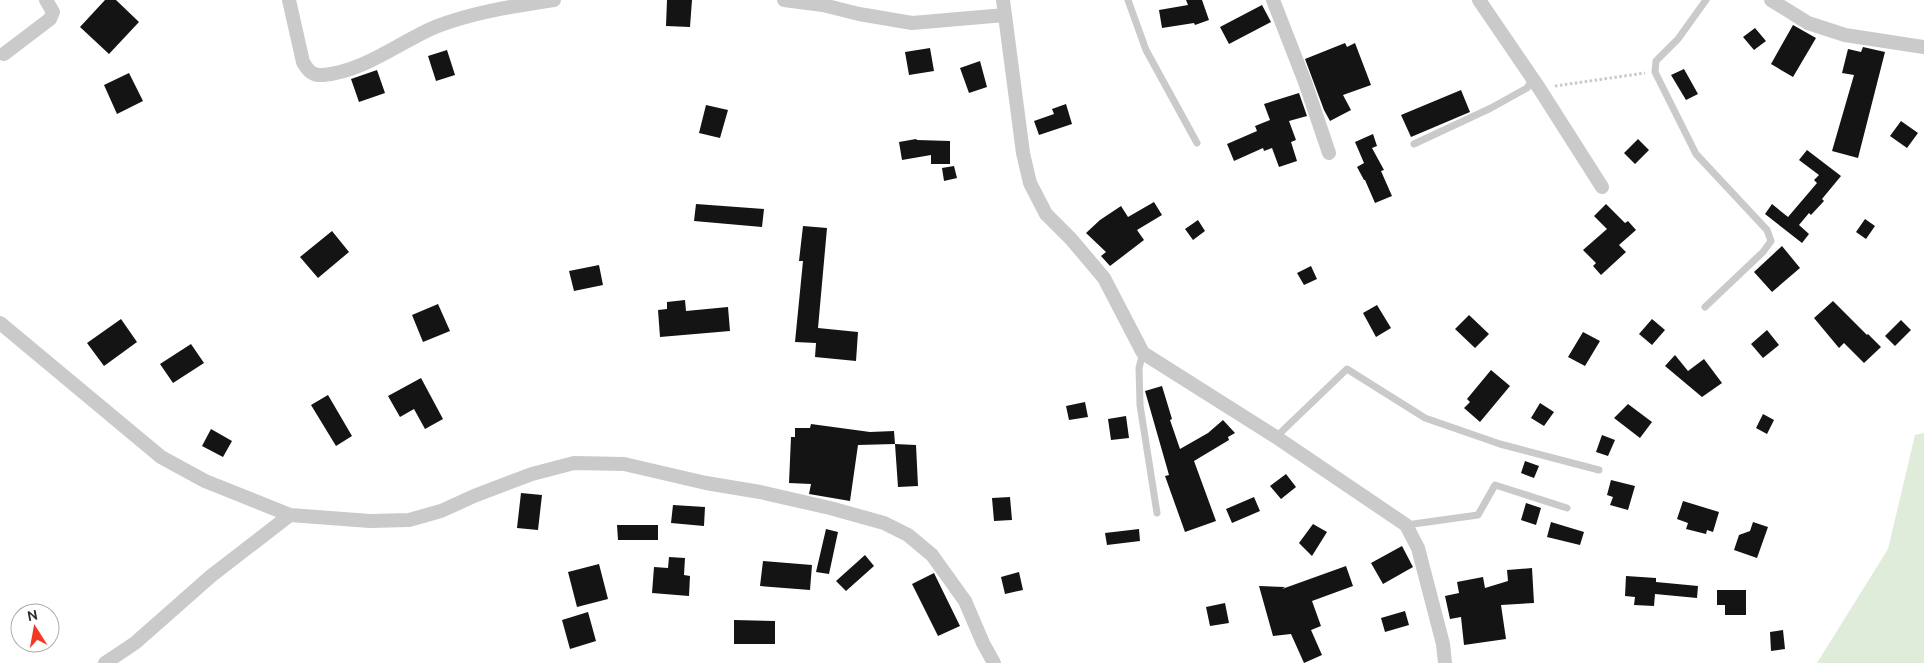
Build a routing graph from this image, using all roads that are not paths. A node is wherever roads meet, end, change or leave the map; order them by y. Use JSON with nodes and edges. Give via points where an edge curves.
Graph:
{"nodes":[{"id":1,"x":46,"y":0,"type":"edge"},
{"id":2,"x":289,"y":0,"type":"edge"},
{"id":3,"x":554,"y":0,"type":"edge"},
{"id":4,"x":784,"y":0,"type":"edge"},
{"id":5,"x":1003,"y":0,"type":"edge"},
{"id":6,"x":1128,"y":0,"type":"edge"},
{"id":7,"x":1273,"y":0,"type":"edge"},
{"id":8,"x":1479,"y":0,"type":"edge"},
{"id":9,"x":1706,"y":0,"type":"edge"},
{"id":10,"x":1771,"y":0,"type":"edge"},
{"id":11,"x":1005,"y":15,"type":"junction"},
{"id":12,"x":1924,"y":47,"type":"edge"},
{"id":13,"x":4,"y":54,"type":"dead end"},
{"id":14,"x":1536,"y":83,"type":"junction"},
{"id":15,"x":1198,"y":143,"type":"dead end"},
{"id":16,"x":1414,"y":144,"type":"dead end"},
{"id":17,"x":1329,"y":153,"type":"dead end"},
{"id":18,"x":1602,"y":187,"type":"dead end"},
{"id":19,"x":1705,"y":307,"type":"dead end"},
{"id":20,"x":0,"y":323,"type":"edge"},
{"id":21,"x":1143,"y":353,"type":"junction"},
{"id":22,"x":1276,"y":436,"type":"junction"},
{"id":23,"x":1599,"y":470,"type":"dead end"},
{"id":24,"x":1567,"y":508,"type":"dead end"},
{"id":25,"x":1157,"y":513,"type":"dead end"},
{"id":26,"x":290,"y":516,"type":"junction"},
{"id":27,"x":1406,"y":526,"type":"junction"},
{"id":28,"x":105,"y":663,"type":"edge"},
{"id":29,"x":994,"y":663,"type":"edge"},
{"id":30,"x":1445,"y":663,"type":"edge"}],
"edges":[{"from":1,"to":13,"type":"street","via":[[53,12],[50,19]]},
{"from":2,"to":3,"type":"street","via":[[303,62],[307,70],[321,76],[379,57],[435,28],[465,17]]},
{"from":4,"to":11,"type":"street","via":[[912,23]]},
{"from":5,"to":11,"type":"street"},
{"from":6,"to":15,"type":"lane","via":[[1146,50]]},
{"from":7,"to":17,"type":"street"},
{"from":8,"to":14,"type":"street"},
{"from":9,"to":19,"type":"lane","via":[[1678,39],[1656,61],[1655,72],[1696,154],[1767,230],[1771,242]]},
{"from":10,"to":12,"type":"street","via":[[1808,23],[1846,35]]},
{"from":11,"to":21,"type":"street","via":[[1023,153],[1030,183],[1046,214],[1104,278]]},
{"from":14,"to":16,"type":"lane"},
{"from":14,"to":18,"type":"street"},
{"from":20,"to":26,"type":"street","via":[[161,457],[205,481]]},
{"from":21,"to":22,"type":"street"},
{"from":21,"to":25,"type":"lane","via":[[1139,368],[1140,404]]},
{"from":22,"to":23,"type":"lane","via":[[1347,369],[1425,418],[1500,444]]},
{"from":22,"to":27,"type":"street"},
{"from":24,"to":27,"type":"lane","via":[[1495,485],[1478,515]]},
{"from":26,"to":28,"type":"street","via":[[211,576],[135,643]]},
{"from":26,"to":29,"type":"street","via":[[409,520],[441,512],[474,496],[574,463],[624,464],[760,492],[884,523],[908,535],[932,555],[951,580],[965,601]]},
{"from":27,"to":30,"type":"street","via":[[1418,548]]}]}
